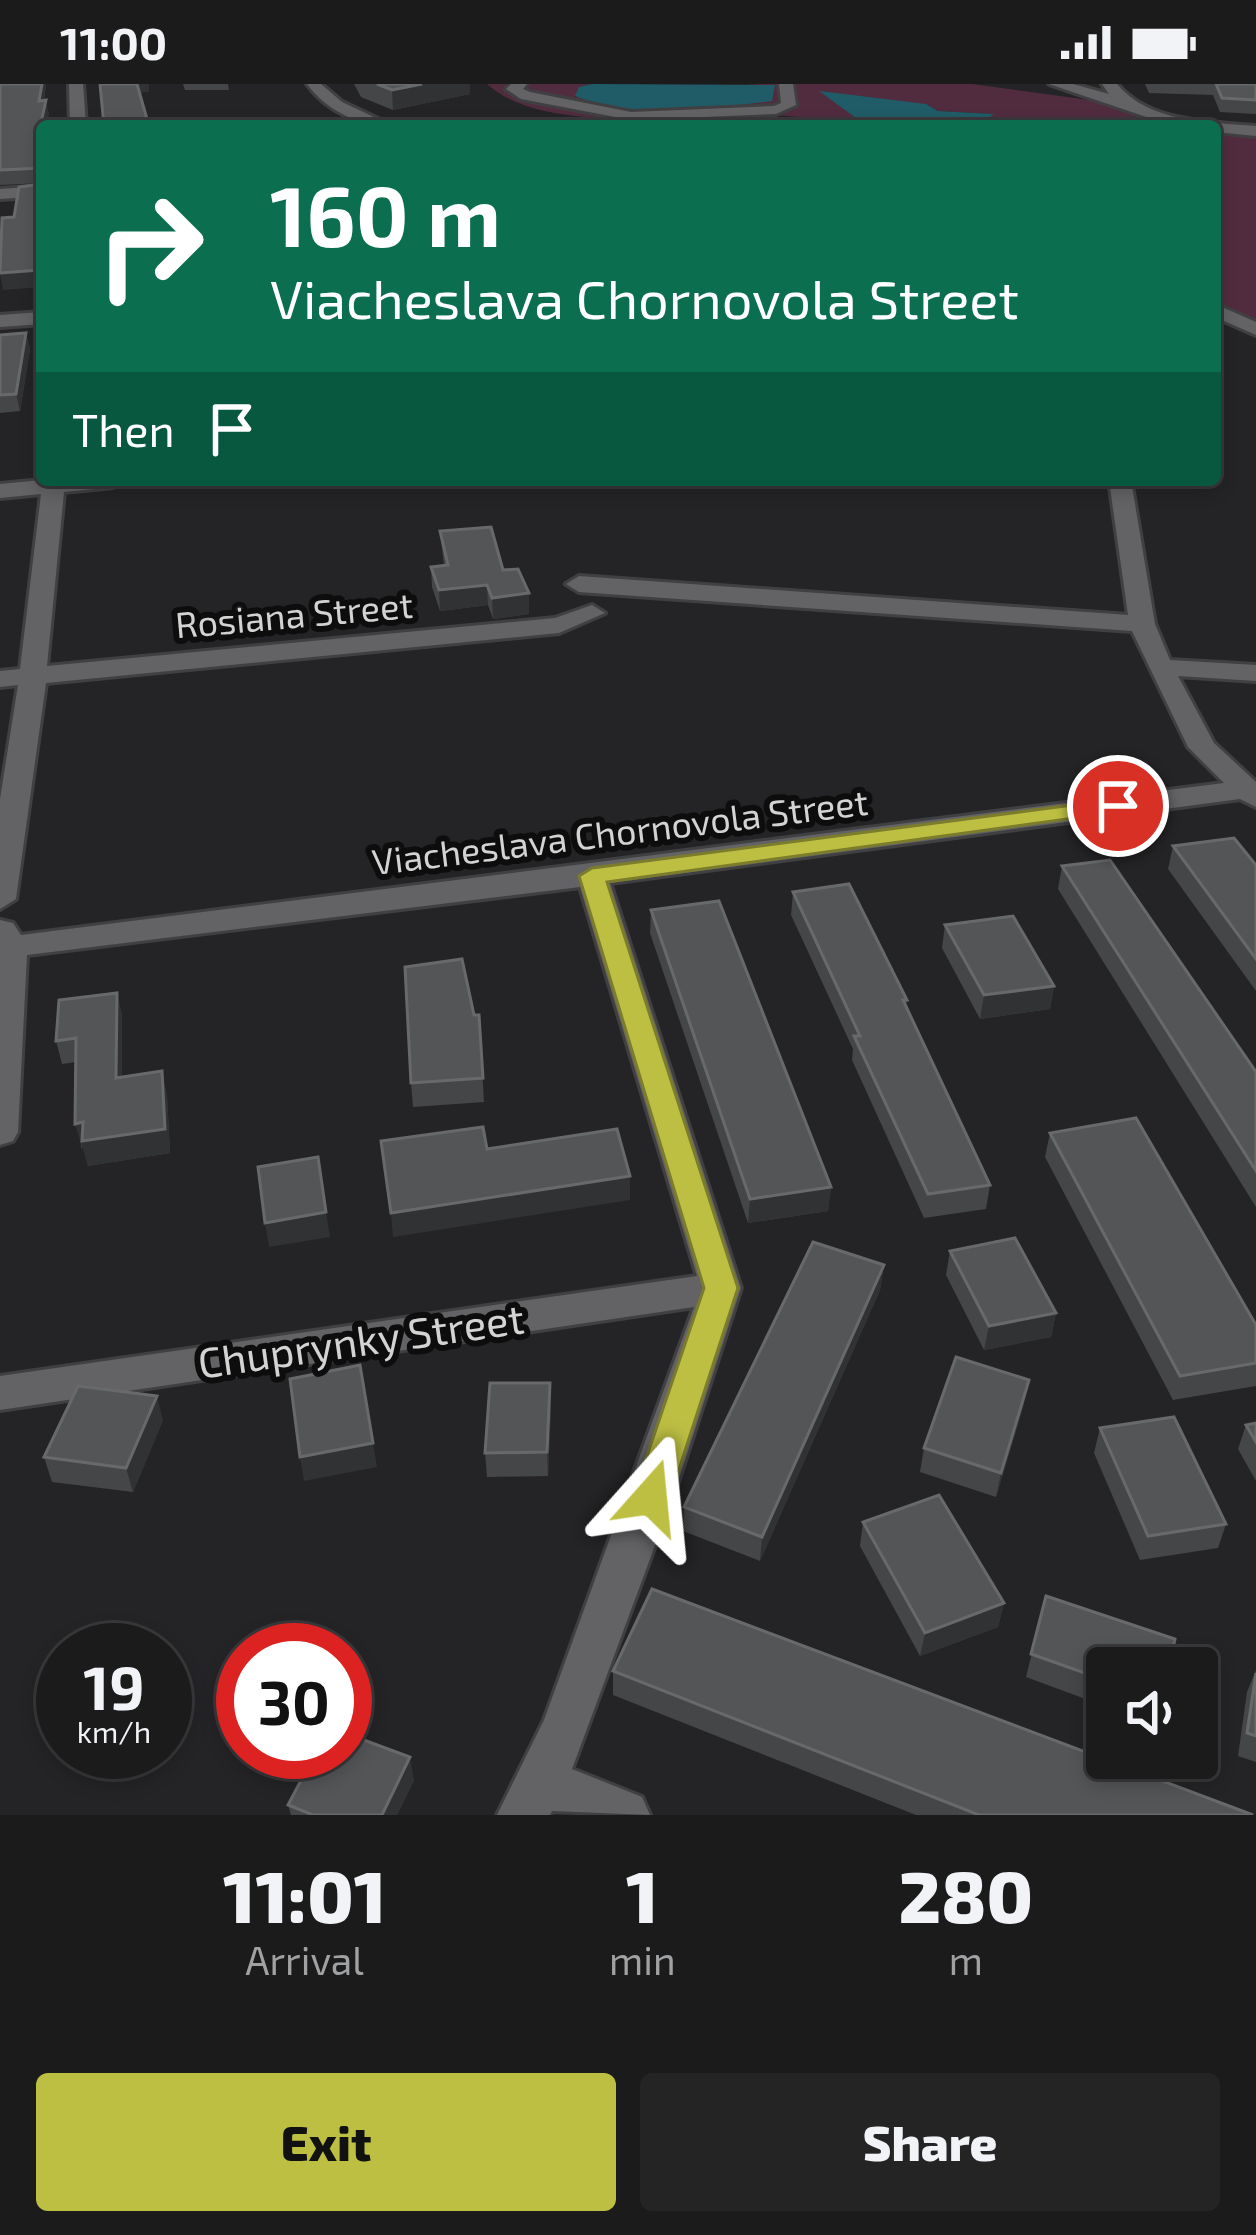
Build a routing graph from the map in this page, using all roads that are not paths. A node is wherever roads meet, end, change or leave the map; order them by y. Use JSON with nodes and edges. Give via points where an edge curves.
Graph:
{"nodes":[{"id":1,"x":76,"y":84,"type":"edge"},
{"id":2,"x":314,"y":84,"type":"edge"},
{"id":3,"x":520,"y":84,"type":"edge"},
{"id":4,"x":786,"y":84,"type":"edge"},
{"id":5,"x":1056,"y":84,"type":"edge"},
{"id":6,"x":1108,"y":84,"type":"edge"},
{"id":7,"x":1120,"y":101,"type":"junction"},
{"id":8,"x":78,"y":120,"type":"edge"},
{"id":9,"x":371,"y":120,"type":"edge"},
{"id":10,"x":1183,"y":120,"type":"edge"},
{"id":11,"x":1221,"y":125,"type":"edge"},
{"id":12,"x":1256,"y":130,"type":"edge"},
{"id":13,"x":36,"y":191,"type":"edge"},
{"id":14,"x":0,"y":194,"type":"edge"},
{"id":15,"x":1221,"y":313,"type":"edge"},
{"id":16,"x":36,"y":318,"type":"edge"},
{"id":17,"x":0,"y":321,"type":"edge"},
{"id":18,"x":1256,"y":329,"type":"edge"},
{"id":19,"x":36,"y":485,"type":"edge"},
{"id":20,"x":54,"y":486,"type":"edge"},
{"id":21,"x":1121,"y":486,"type":"edge"},
{"id":22,"x":0,"y":490,"type":"edge"},
{"id":23,"x":579,"y":584,"type":"dead end"},
{"id":24,"x":592,"y":613,"type":"dead end"},
{"id":25,"x":1142,"y":624,"type":"junction"},
{"id":26,"x":1160,"y":667,"type":"junction"},
{"id":27,"x":1256,"y":673,"type":"edge"},
{"id":28,"x":33,"y":676,"type":"junction"},
{"id":29,"x":0,"y":679,"type":"edge"},
{"id":30,"x":1252,"y":793,"type":"edge"},
{"id":31,"x":592,"y":876,"type":"junction"},
{"id":32,"x":0,"y":899,"type":"edge"},
{"id":33,"x":4,"y":941,"type":"edge"},
{"id":34,"x":0,"y":1132,"type":"edge"},
{"id":35,"x":721,"y":1288,"type":"junction"},
{"id":36,"x":0,"y":1393,"type":"edge"},
{"id":37,"x":531,"y":1798,"type":"edge"},
{"id":38,"x":624,"y":1815,"type":"edge"}],
"edges":[{"from":1,"to":8,"type":"street"},
{"from":2,"to":9,"type":"street"},
{"from":3,"to":4,"type":"street","via":[[513,89],[526,96],[631,116],[786,108]]},
{"from":5,"to":7,"type":"street"},
{"from":6,"to":7,"type":"street"},
{"from":7,"to":10,"type":"street"},
{"from":11,"to":12,"type":"street"},
{"from":13,"to":14,"type":"street"},
{"from":15,"to":18,"type":"street"},
{"from":16,"to":17,"type":"street"},
{"from":19,"to":22,"type":"street"},
{"from":20,"to":28,"type":"street"},
{"from":21,"to":25,"type":"street"},
{"from":23,"to":25,"type":"street"},
{"from":24,"to":28,"type":"street","name":"Rosiana Street","via":[[559,626]]},
{"from":25,"to":26,"type":"street"},
{"from":26,"to":27,"type":"street"},
{"from":26,"to":30,"type":"street","via":[[1202,747]]},
{"from":28,"to":29,"type":"street","name":"Rosiana Street"},
{"from":28,"to":32,"type":"street"},
{"from":30,"to":31,"type":"street","name":"Viacheslava Chornovola Street"},
{"from":31,"to":33,"type":"street","name":"Viacheslava Chornovola Street"},
{"from":31,"to":35,"type":"street"},
{"from":33,"to":34,"type":"street"},
{"from":35,"to":36,"type":"street","name":"Chuprynky Street"},
{"from":35,"to":37,"type":"street","via":[[644,1518],[565,1730]]},
{"from":37,"to":38,"type":"street"}]}
